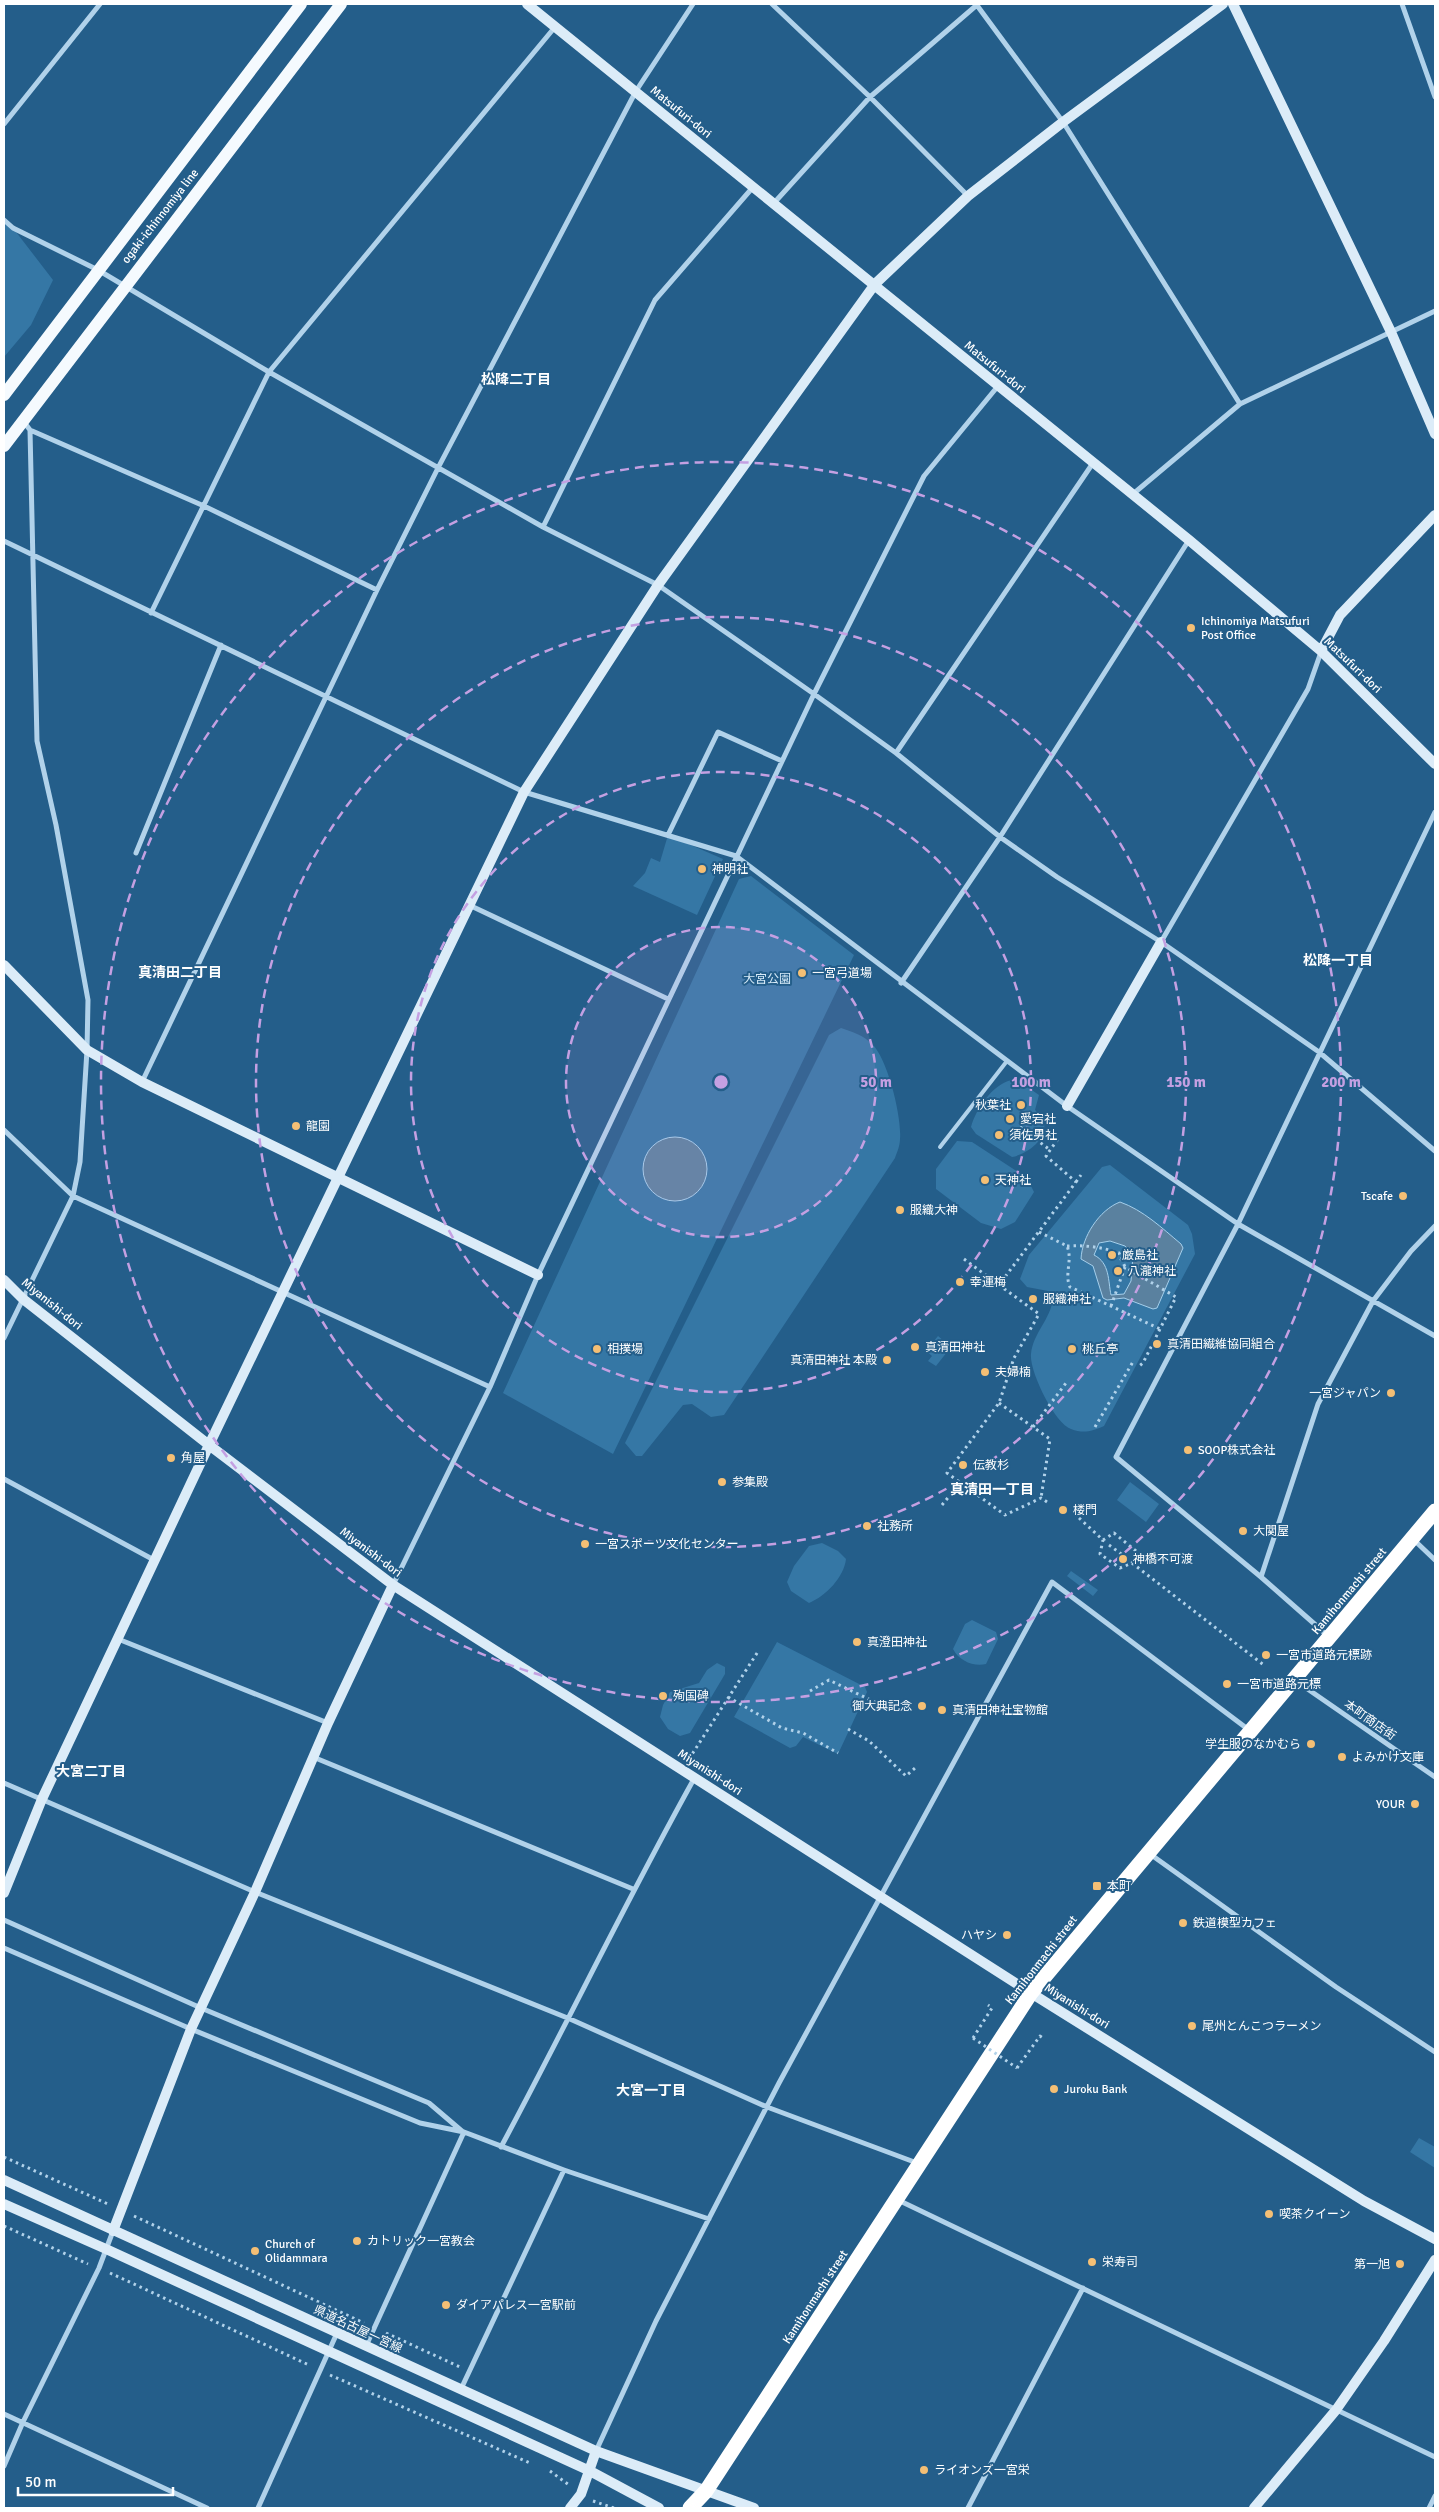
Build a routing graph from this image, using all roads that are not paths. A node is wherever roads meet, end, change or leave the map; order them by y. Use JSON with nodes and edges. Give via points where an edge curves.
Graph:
{"nodes":[{"id":1,"x":100,"y":4,"type":"edge"},
{"id":2,"x":301,"y":4,"type":"edge"},
{"id":3,"x":341,"y":4,"type":"edge"},
{"id":4,"x":527,"y":4,"type":"edge"},
{"id":5,"x":693,"y":4,"type":"edge"},
{"id":6,"x":772,"y":4,"type":"edge"},
{"id":7,"x":977,"y":4,"type":"edge"},
{"id":8,"x":1223,"y":4,"type":"edge"},
{"id":9,"x":1233,"y":4,"type":"edge"},
{"id":10,"x":1402,"y":4,"type":"edge"},
{"id":11,"x":555,"y":27,"type":"junction"},
{"id":12,"x":636,"y":91,"type":"junction"},
{"id":13,"x":870,"y":97,"type":"junction"},
{"id":14,"x":1435,"y":97,"type":"edge"},
{"id":15,"x":1063,"y":122,"type":"junction"},
{"id":16,"x":4,"y":124,"type":"edge"},
{"id":17,"x":754,"y":186,"type":"junction"},
{"id":18,"x":968,"y":196,"type":"junction"},
{"id":19,"x":774,"y":203,"type":"junction"},
{"id":20,"x":4,"y":220,"type":"edge"},
{"id":21,"x":98,"y":270,"type":"junction"},
{"id":22,"x":875,"y":284,"type":"junction"},
{"id":23,"x":124,"y":286,"type":"junction"},
{"id":24,"x":1435,"y":311,"type":"edge"},
{"id":25,"x":1391,"y":332,"type":"junction"},
{"id":26,"x":269,"y":372,"type":"junction"},
{"id":27,"x":998,"y":386,"type":"junction"},
{"id":28,"x":4,"y":395,"type":"edge"},
{"id":29,"x":1240,"y":404,"type":"junction"},
{"id":30,"x":26,"y":425,"type":"junction"},
{"id":31,"x":1435,"y":434,"type":"edge"},
{"id":32,"x":4,"y":446,"type":"edge"},
{"id":33,"x":1093,"y":463,"type":"junction"},
{"id":34,"x":438,"y":468,"type":"junction"},
{"id":35,"x":1132,"y":495,"type":"junction"},
{"id":36,"x":204,"y":506,"type":"junction"},
{"id":37,"x":1435,"y":515,"type":"edge"},
{"id":38,"x":542,"y":527,"type":"junction"},
{"id":39,"x":1189,"y":540,"type":"junction"},
{"id":40,"x":4,"y":541,"type":"edge"},
{"id":41,"x":31,"y":555,"type":"junction"},
{"id":42,"x":658,"y":586,"type":"junction"},
{"id":43,"x":376,"y":590,"type":"junction"},
{"id":44,"x":151,"y":613,"type":"junction"},
{"id":45,"x":221,"y":645,"type":"junction"},
{"id":46,"x":1322,"y":651,"type":"junction"},
{"id":47,"x":814,"y":694,"type":"junction"},
{"id":48,"x":327,"y":696,"type":"junction"},
{"id":49,"x":896,"y":753,"type":"junction"},
{"id":50,"x":782,"y":761,"type":"junction"},
{"id":51,"x":1435,"y":764,"type":"edge"},
{"id":52,"x":524,"y":792,"type":"junction"},
{"id":53,"x":1435,"y":812,"type":"edge"},
{"id":54,"x":668,"y":835,"type":"junction"},
{"id":55,"x":1000,"y":837,"type":"junction"},
{"id":56,"x":136,"y":853,"type":"dead end"},
{"id":57,"x":736,"y":856,"type":"junction"},
{"id":58,"x":469,"y":905,"type":"junction"},
{"id":59,"x":1161,"y":942,"type":"junction"},
{"id":60,"x":4,"y":965,"type":"edge"},
{"id":61,"x":902,"y":983,"type":"junction"},
{"id":62,"x":668,"y":999,"type":"junction"},
{"id":63,"x":87,"y":1050,"type":"junction"},
{"id":64,"x":1319,"y":1052,"type":"junction"},
{"id":65,"x":1007,"y":1062,"type":"junction"},
{"id":66,"x":142,"y":1082,"type":"junction"},
{"id":67,"x":1067,"y":1106,"type":"junction"},
{"id":68,"x":4,"y":1130,"type":"edge"},
{"id":69,"x":940,"y":1148,"type":"dead end"},
{"id":70,"x":1435,"y":1151,"type":"edge"},
{"id":71,"x":339,"y":1177,"type":"junction"},
{"id":72,"x":73,"y":1196,"type":"junction"},
{"id":73,"x":1238,"y":1224,"type":"junction"},
{"id":74,"x":1435,"y":1226,"type":"edge"},
{"id":75,"x":538,"y":1275,"type":"junction"},
{"id":76,"x":4,"y":1280,"type":"edge"},
{"id":77,"x":283,"y":1293,"type":"junction"},
{"id":78,"x":23,"y":1299,"type":"junction"},
{"id":79,"x":1373,"y":1301,"type":"junction"},
{"id":80,"x":1435,"y":1336,"type":"edge"},
{"id":81,"x":4,"y":1338,"type":"edge"},
{"id":82,"x":490,"y":1387,"type":"junction"},
{"id":83,"x":209,"y":1444,"type":"junction"},
{"id":84,"x":4,"y":1479,"type":"edge"},
{"id":85,"x":1435,"y":1511,"type":"edge"},
{"id":86,"x":1412,"y":1538,"type":"junction"},
{"id":87,"x":154,"y":1560,"type":"junction"},
{"id":88,"x":1435,"y":1560,"type":"edge"},
{"id":89,"x":1261,"y":1577,"type":"junction"},
{"id":90,"x":393,"y":1585,"type":"junction"},
{"id":91,"x":1330,"y":1638,"type":"junction"},
{"id":92,"x":118,"y":1639,"type":"junction"},
{"id":93,"x":1294,"y":1679,"type":"junction"},
{"id":94,"x":328,"y":1722,"type":"junction"},
{"id":95,"x":1250,"y":1731,"type":"junction"},
{"id":96,"x":313,"y":1757,"type":"junction"},
{"id":97,"x":695,"y":1778,"type":"junction"},
{"id":98,"x":1435,"y":1778,"type":"edge"},
{"id":99,"x":4,"y":1783,"type":"edge"},
{"id":100,"x":42,"y":1799,"type":"junction"},
{"id":101,"x":1147,"y":1852,"type":"junction"},
{"id":102,"x":633,"y":1889,"type":"junction"},
{"id":103,"x":255,"y":1892,"type":"junction"},
{"id":104,"x":4,"y":1894,"type":"edge"},
{"id":105,"x":881,"y":1896,"type":"junction"},
{"id":106,"x":4,"y":1920,"type":"edge"},
{"id":107,"x":4,"y":1948,"type":"edge"},
{"id":108,"x":1032,"y":1993,"type":"junction"},
{"id":109,"x":201,"y":2008,"type":"junction"},
{"id":110,"x":570,"y":2019,"type":"junction"},
{"id":111,"x":191,"y":2029,"type":"junction"},
{"id":112,"x":1435,"y":2052,"type":"edge"},
{"id":113,"x":767,"y":2107,"type":"junction"},
{"id":114,"x":464,"y":2132,"type":"junction"},
{"id":115,"x":501,"y":2147,"type":"junction"},
{"id":116,"x":920,"y":2164,"type":"junction"},
{"id":117,"x":564,"y":2170,"type":"junction"},
{"id":118,"x":4,"y":2180,"type":"edge"},
{"id":119,"x":897,"y":2199,"type":"junction"},
{"id":120,"x":4,"y":2204,"type":"edge"},
{"id":121,"x":709,"y":2218,"type":"junction"},
{"id":122,"x":113,"y":2231,"type":"junction"},
{"id":123,"x":1435,"y":2239,"type":"edge"},
{"id":124,"x":106,"y":2248,"type":"junction"},
{"id":125,"x":1435,"y":2260,"type":"edge"},
{"id":126,"x":1083,"y":2288,"type":"junction"},
{"id":127,"x":337,"y":2333,"type":"junction"},
{"id":128,"x":366,"y":2346,"type":"junction"},
{"id":129,"x":329,"y":2351,"type":"junction"},
{"id":130,"x":460,"y":2390,"type":"junction"},
{"id":131,"x":1336,"y":2410,"type":"junction"},
{"id":132,"x":4,"y":2414,"type":"edge"},
{"id":133,"x":23,"y":2422,"type":"junction"},
{"id":134,"x":596,"y":2452,"type":"junction"},
{"id":135,"x":1435,"y":2457,"type":"edge"},
{"id":136,"x":4,"y":2466,"type":"edge"},
{"id":137,"x":590,"y":2471,"type":"junction"},
{"id":138,"x":706,"y":2491,"type":"junction"},
{"id":139,"x":1435,"y":2496,"type":"edge"},
{"id":140,"x":207,"y":2508,"type":"edge"},
{"id":141,"x":258,"y":2508,"type":"edge"},
{"id":142,"x":570,"y":2508,"type":"edge"},
{"id":143,"x":659,"y":2508,"type":"edge"},
{"id":144,"x":690,"y":2508,"type":"edge"},
{"id":145,"x":704,"y":2508,"type":"edge"},
{"id":146,"x":754,"y":2508,"type":"edge"},
{"id":147,"x":968,"y":2508,"type":"edge"},
{"id":148,"x":1254,"y":2508,"type":"edge"},
{"id":149,"x":1429,"y":2508,"type":"edge"}],
"edges":[{"from":1,"to":16,"type":"street"},
{"from":2,"to":21,"type":"main road","name":"ogaki-ichinnomiya line"},
{"from":3,"to":23,"type":"main road","name":"ogaki-ichinnomiya line"},
{"from":4,"to":11,"type":"street","name":"Matsufuri-dori"},
{"from":5,"to":12,"type":"street"},
{"from":6,"to":13,"type":"street"},
{"from":7,"to":13,"type":"street"},
{"from":7,"to":15,"type":"street"},
{"from":8,"to":15,"type":"street"},
{"from":9,"to":25,"type":"street"},
{"from":10,"to":14,"type":"street"},
{"from":11,"to":12,"type":"street","name":"Matsufuri-dori"},
{"from":11,"to":26,"type":"street"},
{"from":12,"to":17,"type":"street","name":"Matsufuri-dori"},
{"from":12,"to":34,"type":"street"},
{"from":13,"to":18,"type":"street"},
{"from":13,"to":19,"type":"street"},
{"from":15,"to":18,"type":"street"},
{"from":15,"to":29,"type":"street"},
{"from":17,"to":19,"type":"street","name":"Matsufuri-dori"},
{"from":17,"to":38,"type":"street","via":[[655,300]]},
{"from":18,"to":22,"type":"street"},
{"from":19,"to":22,"type":"street","name":"Matsufuri-dori"},
{"from":20,"to":21,"type":"street","via":[[13,228]]},
{"from":21,"to":23,"type":"street"},
{"from":21,"to":28,"type":"main road","name":"ogaki-ichinnomiya line"},
{"from":22,"to":27,"type":"street","name":"Matsufuri-dori"},
{"from":22,"to":42,"type":"street"},
{"from":23,"to":26,"type":"street"},
{"from":23,"to":30,"type":"main road","name":"ogaki-ichinnomiya line"},
{"from":24,"to":25,"type":"street"},
{"from":25,"to":29,"type":"street"},
{"from":25,"to":31,"type":"street"},
{"from":26,"to":34,"type":"street"},
{"from":26,"to":36,"type":"street"},
{"from":27,"to":33,"type":"street","name":"Matsufuri-dori"},
{"from":27,"to":47,"type":"street","via":[[924,476]]},
{"from":29,"to":35,"type":"street"},
{"from":30,"to":32,"type":"main road","name":"ogaki-ichinnomiya line"},
{"from":30,"to":36,"type":"street"},
{"from":30,"to":41,"type":"street"},
{"from":33,"to":35,"type":"street","name":"Matsufuri-dori"},
{"from":33,"to":49,"type":"street"},
{"from":34,"to":38,"type":"street"},
{"from":34,"to":43,"type":"street"},
{"from":35,"to":39,"type":"street","name":"Matsufuri-dori"},
{"from":36,"to":43,"type":"street"},
{"from":36,"to":44,"type":"street"},
{"from":37,"to":46,"type":"street","via":[[1340,615]]},
{"from":38,"to":42,"type":"street"},
{"from":39,"to":46,"type":"street","name":"Matsufuri-dori"},
{"from":39,"to":55,"type":"street"},
{"from":40,"to":41,"type":"street"},
{"from":41,"to":44,"type":"street"},
{"from":41,"to":63,"type":"street","via":[[37,742],[56,824],[88,1000]]},
{"from":42,"to":47,"type":"street"},
{"from":42,"to":52,"type":"street"},
{"from":43,"to":48,"type":"street"},
{"from":44,"to":45,"type":"street"},
{"from":45,"to":48,"type":"street"},
{"from":45,"to":56,"type":"street"},
{"from":46,"to":51,"type":"street","name":"Matsufuri-dori"},
{"from":46,"to":59,"type":"street","via":[[1308,689]]},
{"from":47,"to":49,"type":"street"},
{"from":47,"to":50,"type":"street"},
{"from":48,"to":52,"type":"street"},
{"from":48,"to":66,"type":"street"},
{"from":49,"to":55,"type":"street"},
{"from":50,"to":54,"type":"street","via":[[718,732]]},
{"from":50,"to":57,"type":"street"},
{"from":52,"to":54,"type":"street"},
{"from":52,"to":58,"type":"street"},
{"from":53,"to":64,"type":"street"},
{"from":54,"to":57,"type":"street"},
{"from":55,"to":59,"type":"street","via":[[1057,878]]},
{"from":55,"to":61,"type":"street"},
{"from":57,"to":61,"type":"street"},
{"from":57,"to":62,"type":"street"},
{"from":58,"to":62,"type":"street"},
{"from":58,"to":71,"type":"street"},
{"from":59,"to":64,"type":"street"},
{"from":59,"to":67,"type":"street"},
{"from":60,"to":63,"type":"street"},
{"from":61,"to":65,"type":"street"},
{"from":62,"to":75,"type":"street"},
{"from":63,"to":66,"type":"street"},
{"from":63,"to":72,"type":"street","via":[[80,1162]]},
{"from":64,"to":70,"type":"street"},
{"from":64,"to":73,"type":"street"},
{"from":65,"to":67,"type":"street"},
{"from":65,"to":69,"type":"lane"},
{"from":66,"to":71,"type":"street"},
{"from":67,"to":73,"type":"street"},
{"from":68,"to":72,"type":"street"},
{"from":71,"to":75,"type":"street"},
{"from":71,"to":77,"type":"street"},
{"from":72,"to":77,"type":"street"},
{"from":72,"to":78,"type":"street"},
{"from":73,"to":79,"type":"street"},
{"from":73,"to":89,"type":"street","via":[[1116,1457]]},
{"from":74,"to":79,"type":"street","via":[[1411,1251]]},
{"from":75,"to":82,"type":"street"},
{"from":76,"to":78,"type":"street","name":"Miyanishi-dori"},
{"from":77,"to":82,"type":"street"},
{"from":77,"to":83,"type":"street"},
{"from":78,"to":81,"type":"street"},
{"from":78,"to":83,"type":"street","name":"Miyanishi-dori"},
{"from":79,"to":80,"type":"street"},
{"from":79,"to":89,"type":"street","via":[[1318,1404]]},
{"from":82,"to":90,"type":"street"},
{"from":83,"to":87,"type":"street"},
{"from":83,"to":90,"type":"street","name":"Miyanishi-dori"},
{"from":84,"to":87,"type":"street"},
{"from":85,"to":86,"type":"highway","name":"Kamihonmachi street"},
{"from":86,"to":88,"type":"street"},
{"from":86,"to":91,"type":"highway","name":"Kamihonmachi street"},
{"from":87,"to":92,"type":"street"},
{"from":89,"to":91,"type":"street"},
{"from":90,"to":94,"type":"street"},
{"from":90,"to":97,"type":"street","name":"Miyanishi-dori"},
{"from":91,"to":93,"type":"highway","name":"Kamihonmachi street"},
{"from":92,"to":94,"type":"street"},
{"from":92,"to":100,"type":"street"},
{"from":93,"to":95,"type":"highway","name":"Kamihonmachi street"},
{"from":93,"to":98,"type":"street","name":"本町商店街"},
{"from":94,"to":96,"type":"street"},
{"from":95,"to":101,"type":"highway","name":"Kamihonmachi street"},
{"from":95,"to":105,"type":"street","via":[[1052,1582]]},
{"from":96,"to":102,"type":"street"},
{"from":96,"to":103,"type":"street"},
{"from":97,"to":102,"type":"street"},
{"from":97,"to":105,"type":"street","name":"Miyanishi-dori"},
{"from":99,"to":100,"type":"street"},
{"from":100,"to":103,"type":"street"},
{"from":100,"to":104,"type":"street"},
{"from":101,"to":108,"type":"highway","name":"Kamihonmachi street"},
{"from":101,"to":112,"type":"street","via":[[1336,1987]]},
{"from":102,"to":110,"type":"street"},
{"from":103,"to":109,"type":"street"},
{"from":103,"to":110,"type":"street"},
{"from":105,"to":108,"type":"street","name":"Miyanishi-dori"},
{"from":105,"to":113,"type":"street"},
{"from":106,"to":109,"type":"street"},
{"from":107,"to":111,"type":"street"},
{"from":108,"to":116,"type":"highway","name":"Kamihonmachi street"},
{"from":108,"to":123,"type":"street","name":"Miyanishi-dori","via":[[1364,2201]]},
{"from":109,"to":111,"type":"street"},
{"from":109,"to":114,"type":"street","via":[[429,2103]]},
{"from":110,"to":113,"type":"street"},
{"from":110,"to":115,"type":"street"},
{"from":111,"to":114,"type":"street","via":[[420,2123]]},
{"from":111,"to":122,"type":"street"},
{"from":113,"to":116,"type":"street"},
{"from":113,"to":121,"type":"street"},
{"from":114,"to":115,"type":"street"},
{"from":114,"to":128,"type":"street"},
{"from":115,"to":117,"type":"street"},
{"from":116,"to":119,"type":"highway","name":"Kamihonmachi street"},
{"from":117,"to":121,"type":"street"},
{"from":117,"to":130,"type":"street"},
{"from":118,"to":122,"type":"street","name":"県道名古屋一宮線"},
{"from":119,"to":126,"type":"street"},
{"from":119,"to":138,"type":"highway","name":"Kamihonmachi street"},
{"from":120,"to":124,"type":"street"},
{"from":121,"to":134,"type":"street","via":[[656,2321]]},
{"from":122,"to":124,"type":"street"},
{"from":122,"to":127,"type":"street","name":"県道名古屋一宮線"},
{"from":124,"to":129,"type":"street"},
{"from":124,"to":133,"type":"street"},
{"from":125,"to":131,"type":"street"},
{"from":126,"to":131,"type":"street"},
{"from":126,"to":147,"type":"street"},
{"from":127,"to":128,"type":"street","name":"県道名古屋一宮線"},
{"from":127,"to":129,"type":"street"},
{"from":128,"to":130,"type":"street","name":"県道名古屋一宮線"},
{"from":129,"to":137,"type":"street"},
{"from":129,"to":141,"type":"street"},
{"from":130,"to":134,"type":"street","name":"県道名古屋一宮線"},
{"from":131,"to":135,"type":"street"},
{"from":131,"to":148,"type":"street"},
{"from":132,"to":133,"type":"street"},
{"from":133,"to":136,"type":"street"},
{"from":133,"to":140,"type":"street"},
{"from":134,"to":137,"type":"street"},
{"from":134,"to":138,"type":"street","name":"県道名古屋一宮線"},
{"from":137,"to":142,"type":"street","via":[[581,2494]]},
{"from":137,"to":143,"type":"street"},
{"from":138,"to":144,"type":"highway","name":"Kamihonmachi street"},
{"from":138,"to":145,"type":"highway"},
{"from":138,"to":146,"type":"street","name":"県道名古屋一宮線"},
{"from":139,"to":149,"type":"street"}]}
